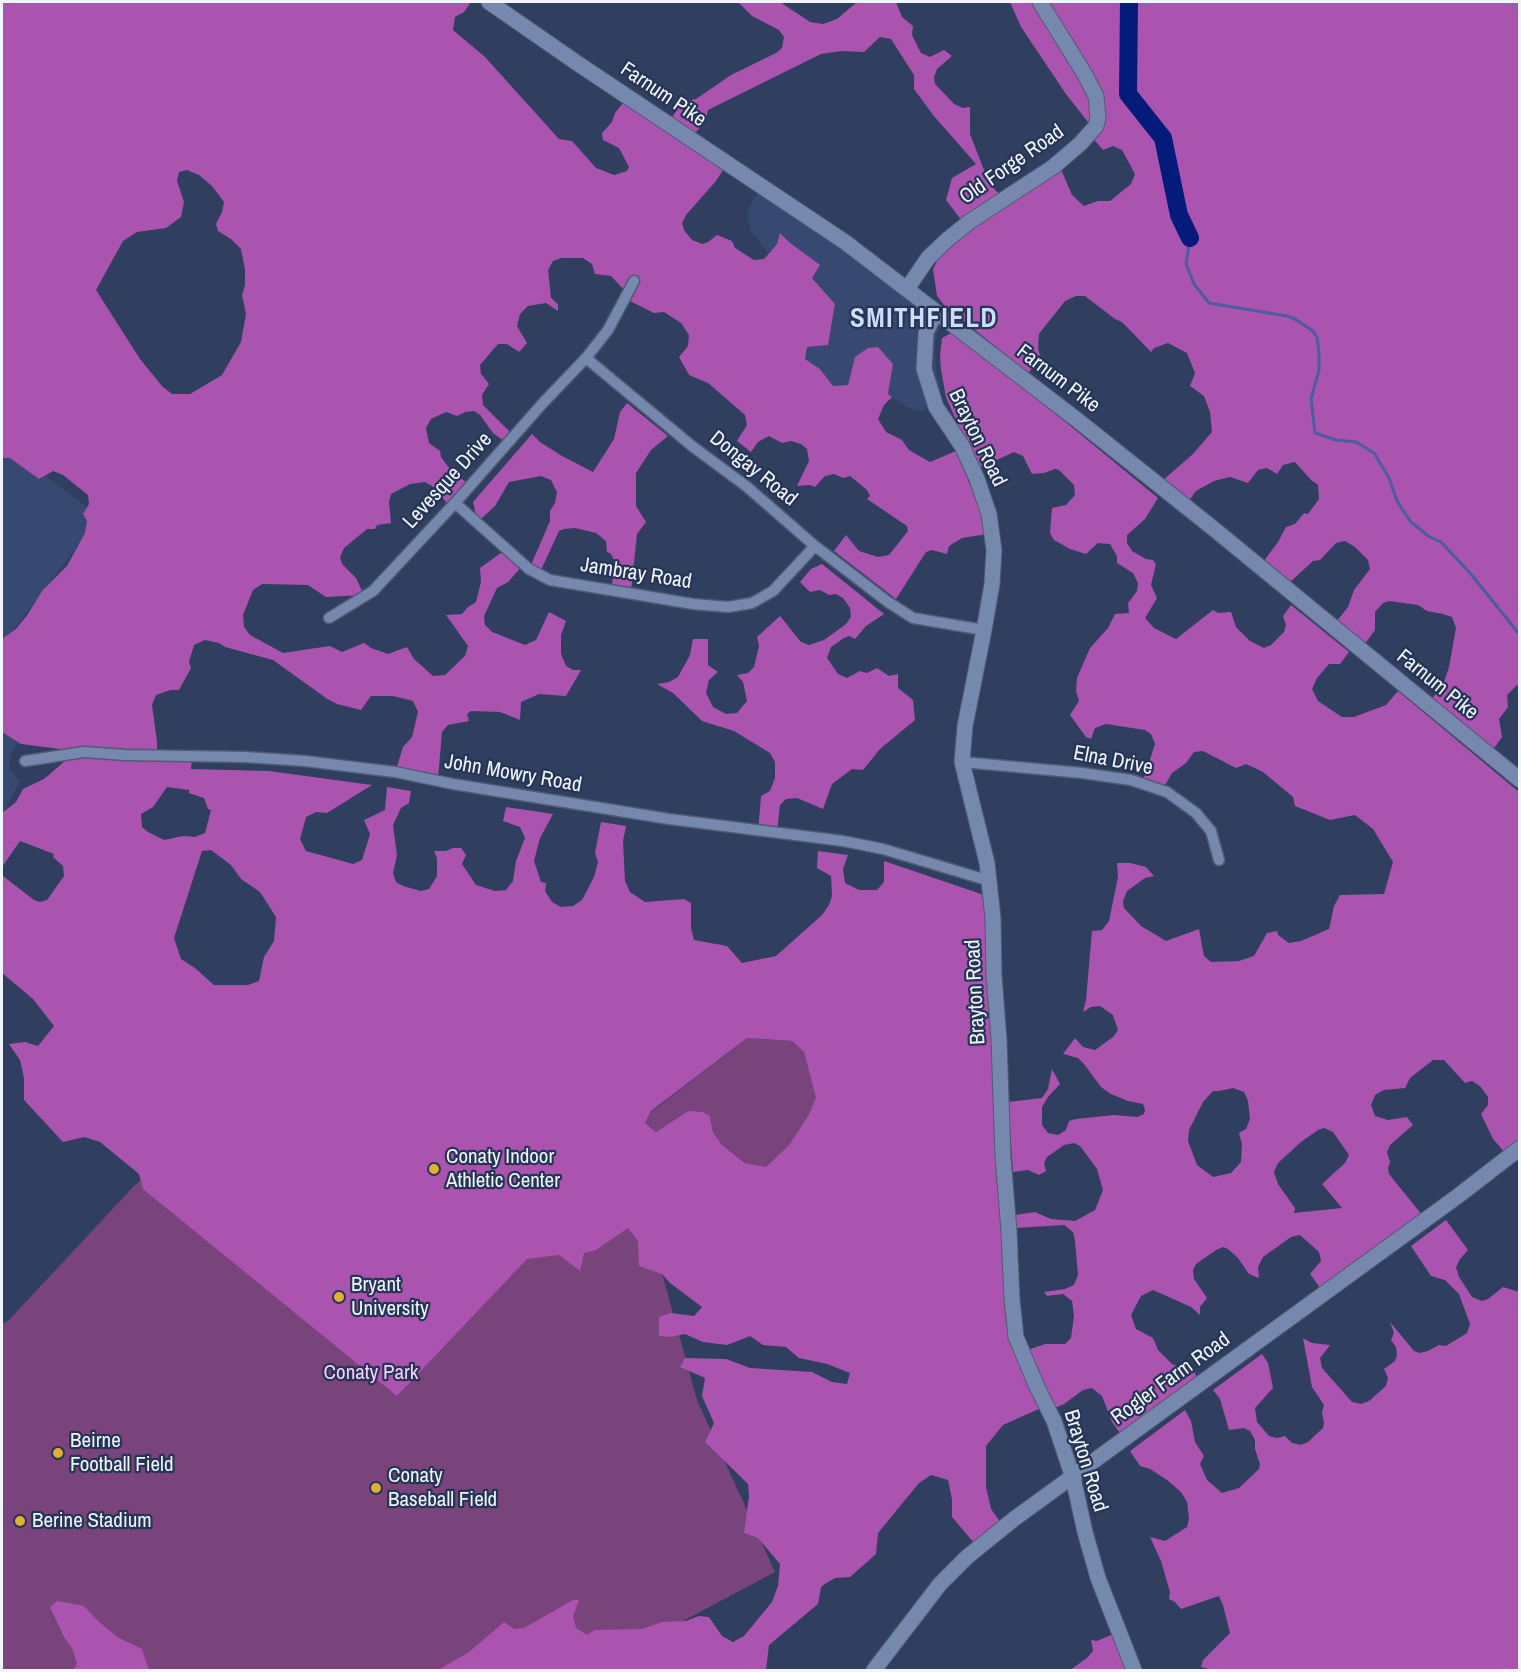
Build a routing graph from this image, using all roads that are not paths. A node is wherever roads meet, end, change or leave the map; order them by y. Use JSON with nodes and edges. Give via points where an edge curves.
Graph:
{"nodes":[{"id":1,"x":489,"y":2,"type":"edge"},
{"id":2,"x":1040,"y":2,"type":"edge"},
{"id":3,"x":634,"y":281,"type":"dead end"},
{"id":4,"x":907,"y":289,"type":"junction"},
{"id":5,"x":935,"y":313,"type":"junction"},
{"id":6,"x":586,"y":358,"type":"junction"},
{"id":7,"x":455,"y":503,"type":"junction"},
{"id":8,"x":815,"y":546,"type":"junction"},
{"id":9,"x":329,"y":618,"type":"dead end"},
{"id":10,"x":984,"y":630,"type":"junction"},
{"id":11,"x":25,"y":761,"type":"dead end"},
{"id":12,"x":962,"y":762,"type":"junction"},
{"id":13,"x":1520,"y":780,"type":"edge"},
{"id":14,"x":1219,"y":860,"type":"dead end"},
{"id":15,"x":990,"y":881,"type":"junction"},
{"id":16,"x":1520,"y":1148,"type":"edge"},
{"id":17,"x":1073,"y":1478,"type":"junction"},
{"id":18,"x":874,"y":1671,"type":"edge"},
{"id":19,"x":1134,"y":1671,"type":"edge"}],
"edges":[{"from":1,"to":4,"type":"street","name":"Farnum Pike","via":[[845,242]]},
{"from":2,"to":4,"type":"street","name":"Old Forge Road","via":[[1096,96],[1096,126],[1053,167],[948,239],[928,258]]},
{"from":3,"to":6,"type":"street","via":[[608,330]]},
{"from":4,"to":5,"type":"street","name":"Farnum Pike"},
{"from":5,"to":10,"type":"street","name":"Brayton Road","via":[[926,333],[924,369],[936,407],[962,446],[977,479],[994,550]]},
{"from":5,"to":13,"type":"street","name":"Farnum Pike","via":[[1124,457]]},
{"from":6,"to":7,"type":"street","name":"Levesque Drive"},
{"from":6,"to":8,"type":"street","name":"Dongay Road"},
{"from":7,"to":8,"type":"street","name":"Jambray Road","via":[[529,569],[550,580],[693,604],[728,607],[752,603],[773,591]]},
{"from":7,"to":9,"type":"street","name":"Levesque Drive","via":[[373,591]]},
{"from":8,"to":10,"type":"street","name":"Dongay Road","via":[[914,618]]},
{"from":10,"to":12,"type":"street","name":"Brayton Road"},
{"from":11,"to":15,"type":"street","name":"John Mowry Road","via":[[84,752],[305,761],[669,819],[843,841]]},
{"from":12,"to":14,"type":"street","name":"Elna Drive","via":[[1082,772],[1131,780],[1167,792],[1196,813],[1212,831]]},
{"from":12,"to":15,"type":"street","name":"Brayton Road"},
{"from":15,"to":17,"type":"street","name":"Brayton Road","via":[[1016,1337],[1054,1421]]},
{"from":16,"to":17,"type":"street","name":"Rogler Farm Road"},
{"from":17,"to":18,"type":"street","name":"Rogler Farm Road","via":[[967,1557],[940,1584]]},
{"from":17,"to":19,"type":"street","name":"Brayton Road","via":[[1098,1578]]}]}
